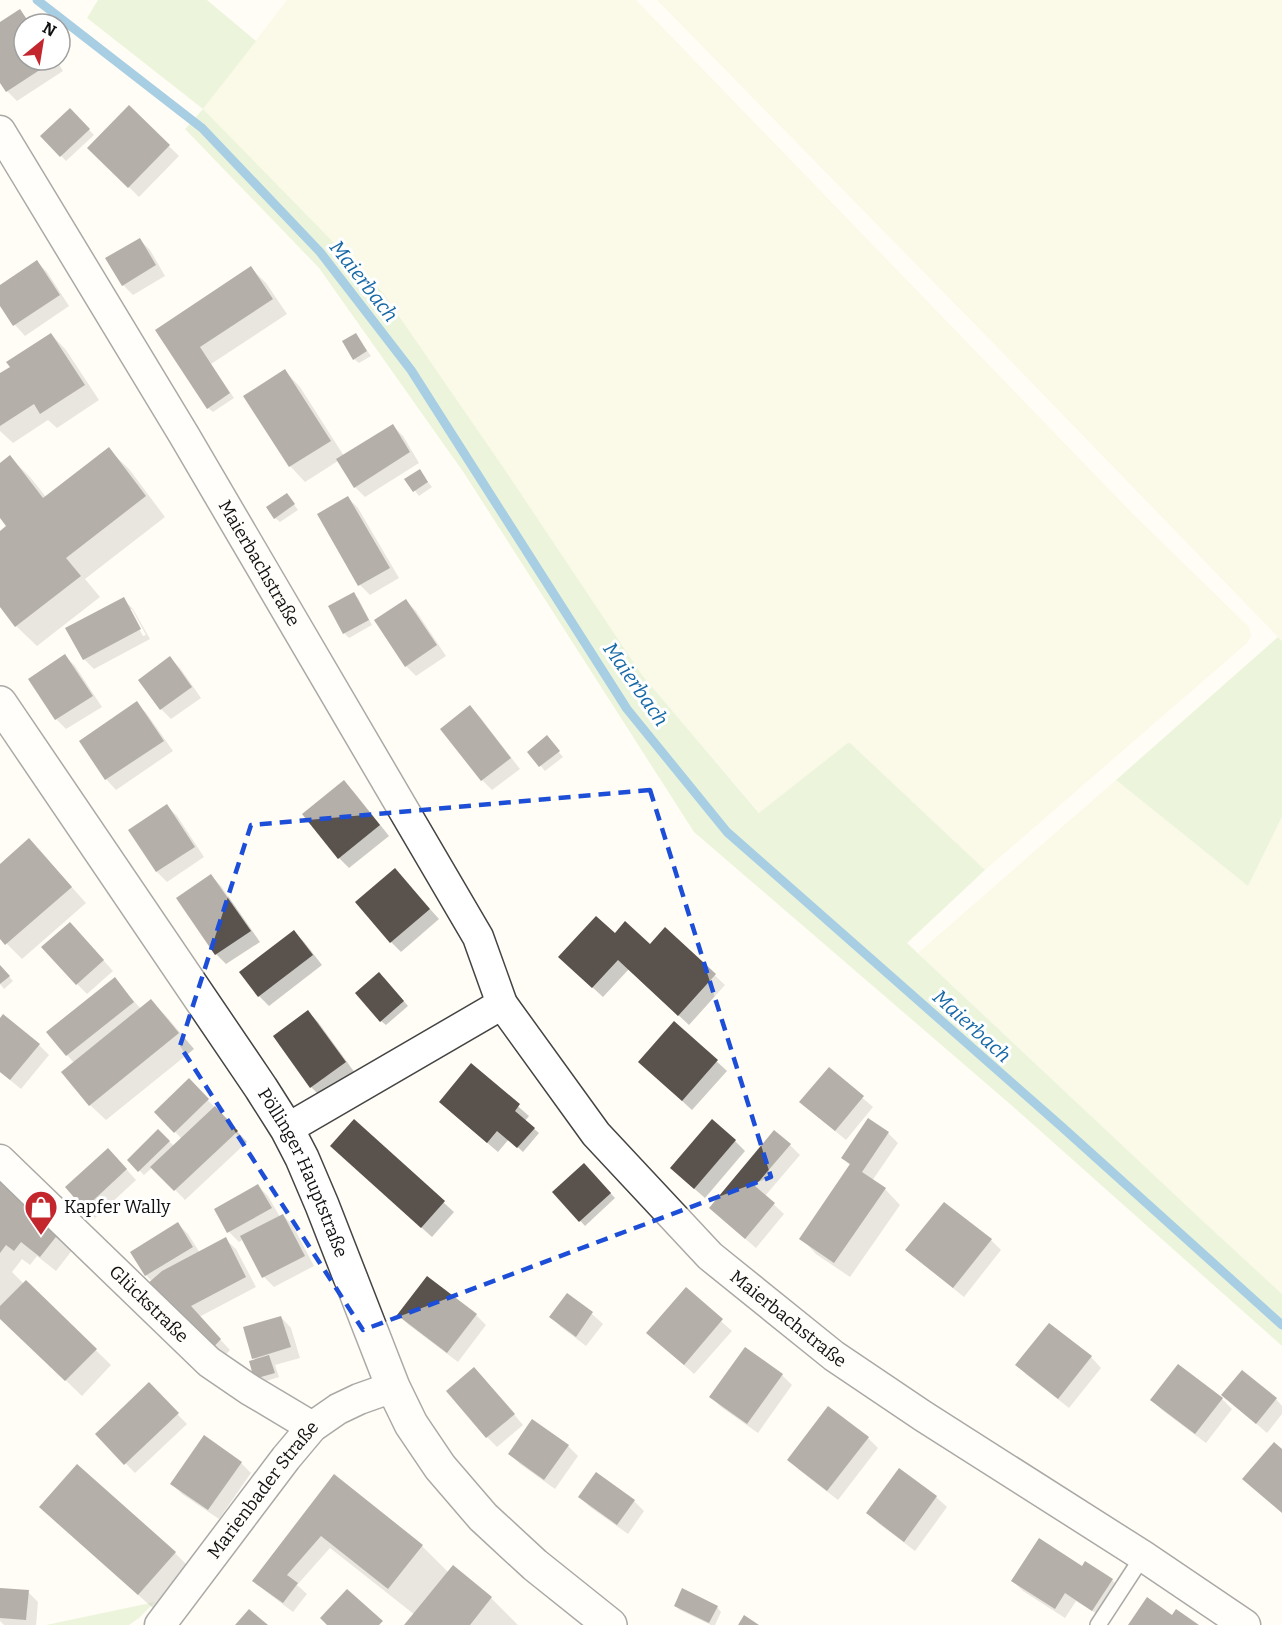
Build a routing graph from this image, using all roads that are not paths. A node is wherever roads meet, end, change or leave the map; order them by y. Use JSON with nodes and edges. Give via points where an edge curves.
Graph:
{"nodes":[{"id":1,"x":0,"y":131,"type":"edge"},
{"id":2,"x":0,"y":704,"type":"edge"},
{"id":3,"x":502,"y":1004,"type":"junction"},
{"id":4,"x":287,"y":1129,"type":"junction"},
{"id":5,"x":0,"y":1160,"type":"edge"},
{"id":6,"x":393,"y":1387,"type":"junction"},
{"id":7,"x":312,"y":1427,"type":"junction"},
{"id":8,"x":1143,"y":1556,"type":"junction"},
{"id":9,"x":160,"y":1625,"type":"edge"},
{"id":10,"x":610,"y":1625,"type":"edge"},
{"id":11,"x":1098,"y":1625,"type":"edge"},
{"id":12,"x":1245,"y":1625,"type":"edge"}],
"edges":[{"from":1,"to":3,"type":"street","name":"Maierbachstraße","via":[[184,435],[478,937]]},
{"from":2,"to":4,"type":"street","name":"Pöllinger Hauptstraße"},
{"from":3,"to":4,"type":"street"},
{"from":3,"to":8,"type":"street","name":"Maierbachstraße","via":[[596,1134],[710,1256],[834,1356]]},
{"from":4,"to":6,"type":"street","name":"Pöllinger Hauptstraße","via":[[322,1204]]},
{"from":5,"to":7,"type":"street","name":"Glückstraße","via":[[209,1362]]},
{"from":6,"to":7,"type":"street","name":"Marienbader Straße","via":[[338,1409]]},
{"from":6,"to":10,"type":"street","name":"Pöllinger Hauptstraße","via":[[411,1424],[440,1467],[483,1517]]},
{"from":7,"to":9,"type":"street","name":"Marienbader Straße"},
{"from":8,"to":11,"type":"lane"},
{"from":8,"to":12,"type":"street","name":"Maierbachstraße"}]}
